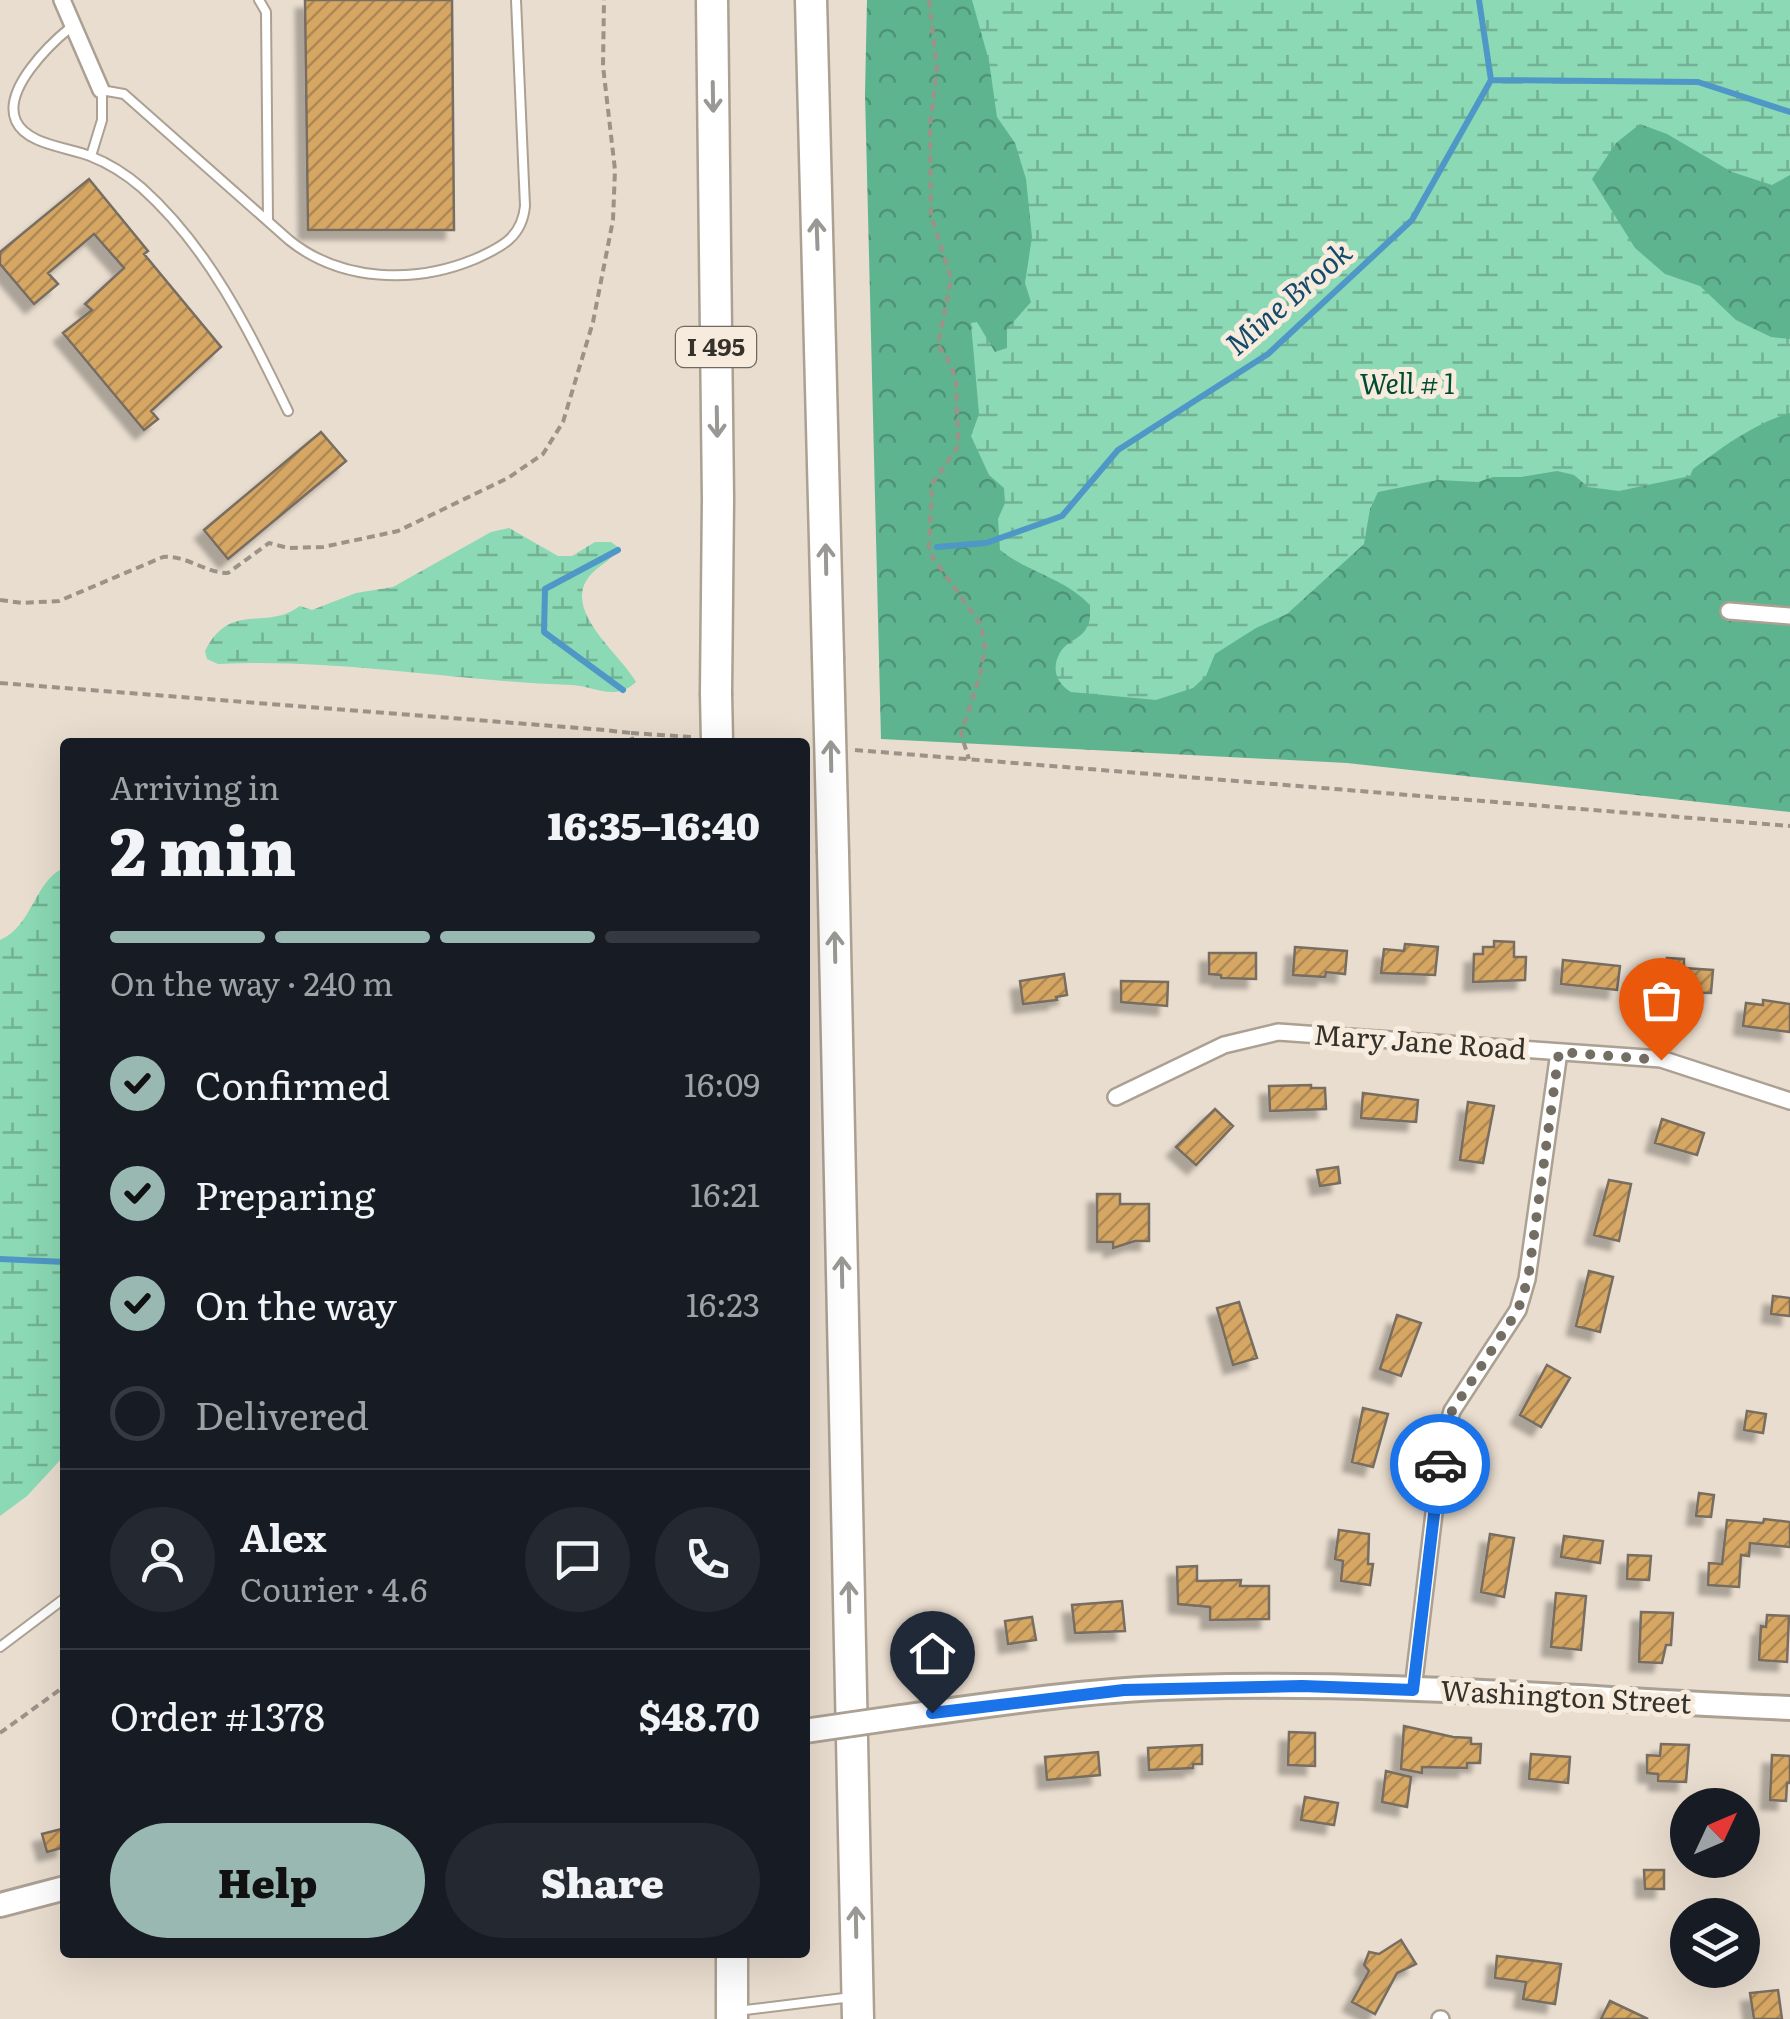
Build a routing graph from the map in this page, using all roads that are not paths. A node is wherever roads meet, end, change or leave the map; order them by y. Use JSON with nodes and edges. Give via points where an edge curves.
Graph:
{"nodes":[{"id":1,"x":62,"y":0,"type":"edge"},
{"id":2,"x":259,"y":0,"type":"edge"},
{"id":3,"x":516,"y":0,"type":"edge"},
{"id":4,"x":712,"y":0,"type":"edge"},
{"id":5,"x":811,"y":0,"type":"edge"},
{"id":6,"x":75,"y":24,"type":"junction"},
{"id":7,"x":102,"y":90,"type":"junction"},
{"id":8,"x":91,"y":156,"type":"junction"},
{"id":9,"x":268,"y":221,"type":"junction"},
{"id":10,"x":288,"y":411,"type":"dead end"},
{"id":11,"x":1729,"y":611,"type":"dead end"},
{"id":12,"x":1790,"y":616,"type":"edge"},
{"id":13,"x":717,"y":738,"type":"edge"},
{"id":14,"x":1559,"y":1052,"type":"junction"},
{"id":15,"x":1116,"y":1097,"type":"dead end"},
{"id":16,"x":1790,"y":1100,"type":"edge"},
{"id":17,"x":60,"y":1602,"type":"edge"},
{"id":18,"x":0,"y":1647,"type":"edge"},
{"id":19,"x":1413,"y":1690,"type":"junction"},
{"id":20,"x":1790,"y":1708,"type":"edge"},
{"id":21,"x":810,"y":1730,"type":"edge"},
{"id":22,"x":60,"y":1889,"type":"edge"},
{"id":23,"x":0,"y":1905,"type":"edge"},
{"id":24,"x":732,"y":1958,"type":"edge"},
{"id":25,"x":858,"y":2008,"type":"edge"},
{"id":26,"x":732,"y":2015,"type":"edge"}],
"edges":[{"from":1,"to":6,"type":"street"},
{"from":2,"to":9,"type":"lane","via":[[266,12]]},
{"from":3,"to":9,"type":"lane","via":[[525,206],[512,239],[442,271],[386,276],[310,256]]},
{"from":4,"to":13,"type":"highway","number":"I 495","one_way":true,"bridge":true},
{"from":25,"to":5,"type":"highway","one_way":true,"bridge":true},
{"from":6,"to":7,"type":"street"},
{"from":6,"to":8,"type":"lane","via":[[32,66],[13,110],[28,135]]},
{"from":7,"to":8,"type":"lane"},
{"from":7,"to":9,"type":"lane","via":[[124,94]]},
{"from":8,"to":10,"type":"lane","via":[[140,187],[189,236],[226,291]]},
{"from":11,"to":12,"type":"street"},
{"from":14,"to":15,"type":"street","name":"Mary Jane Road","via":[[1278,1032],[1224,1045]]},
{"from":14,"to":16,"type":"street","name":"Mary Jane Road","via":[[1661,1060]]},
{"from":14,"to":19,"type":"street","via":[[1528,1279],[1518,1310],[1460,1398],[1442,1446]]},
{"from":17,"to":18,"type":"lane"},
{"from":19,"to":20,"type":"main road","name":"Washington Street"},
{"from":19,"to":21,"type":"main road","name":"Washington Street","bridge":true,"via":[[1124,1690]]},
{"from":22,"to":23,"type":"main road"},
{"from":24,"to":26,"type":"highway"},
{"from":25,"to":26,"type":"lane"}]}
